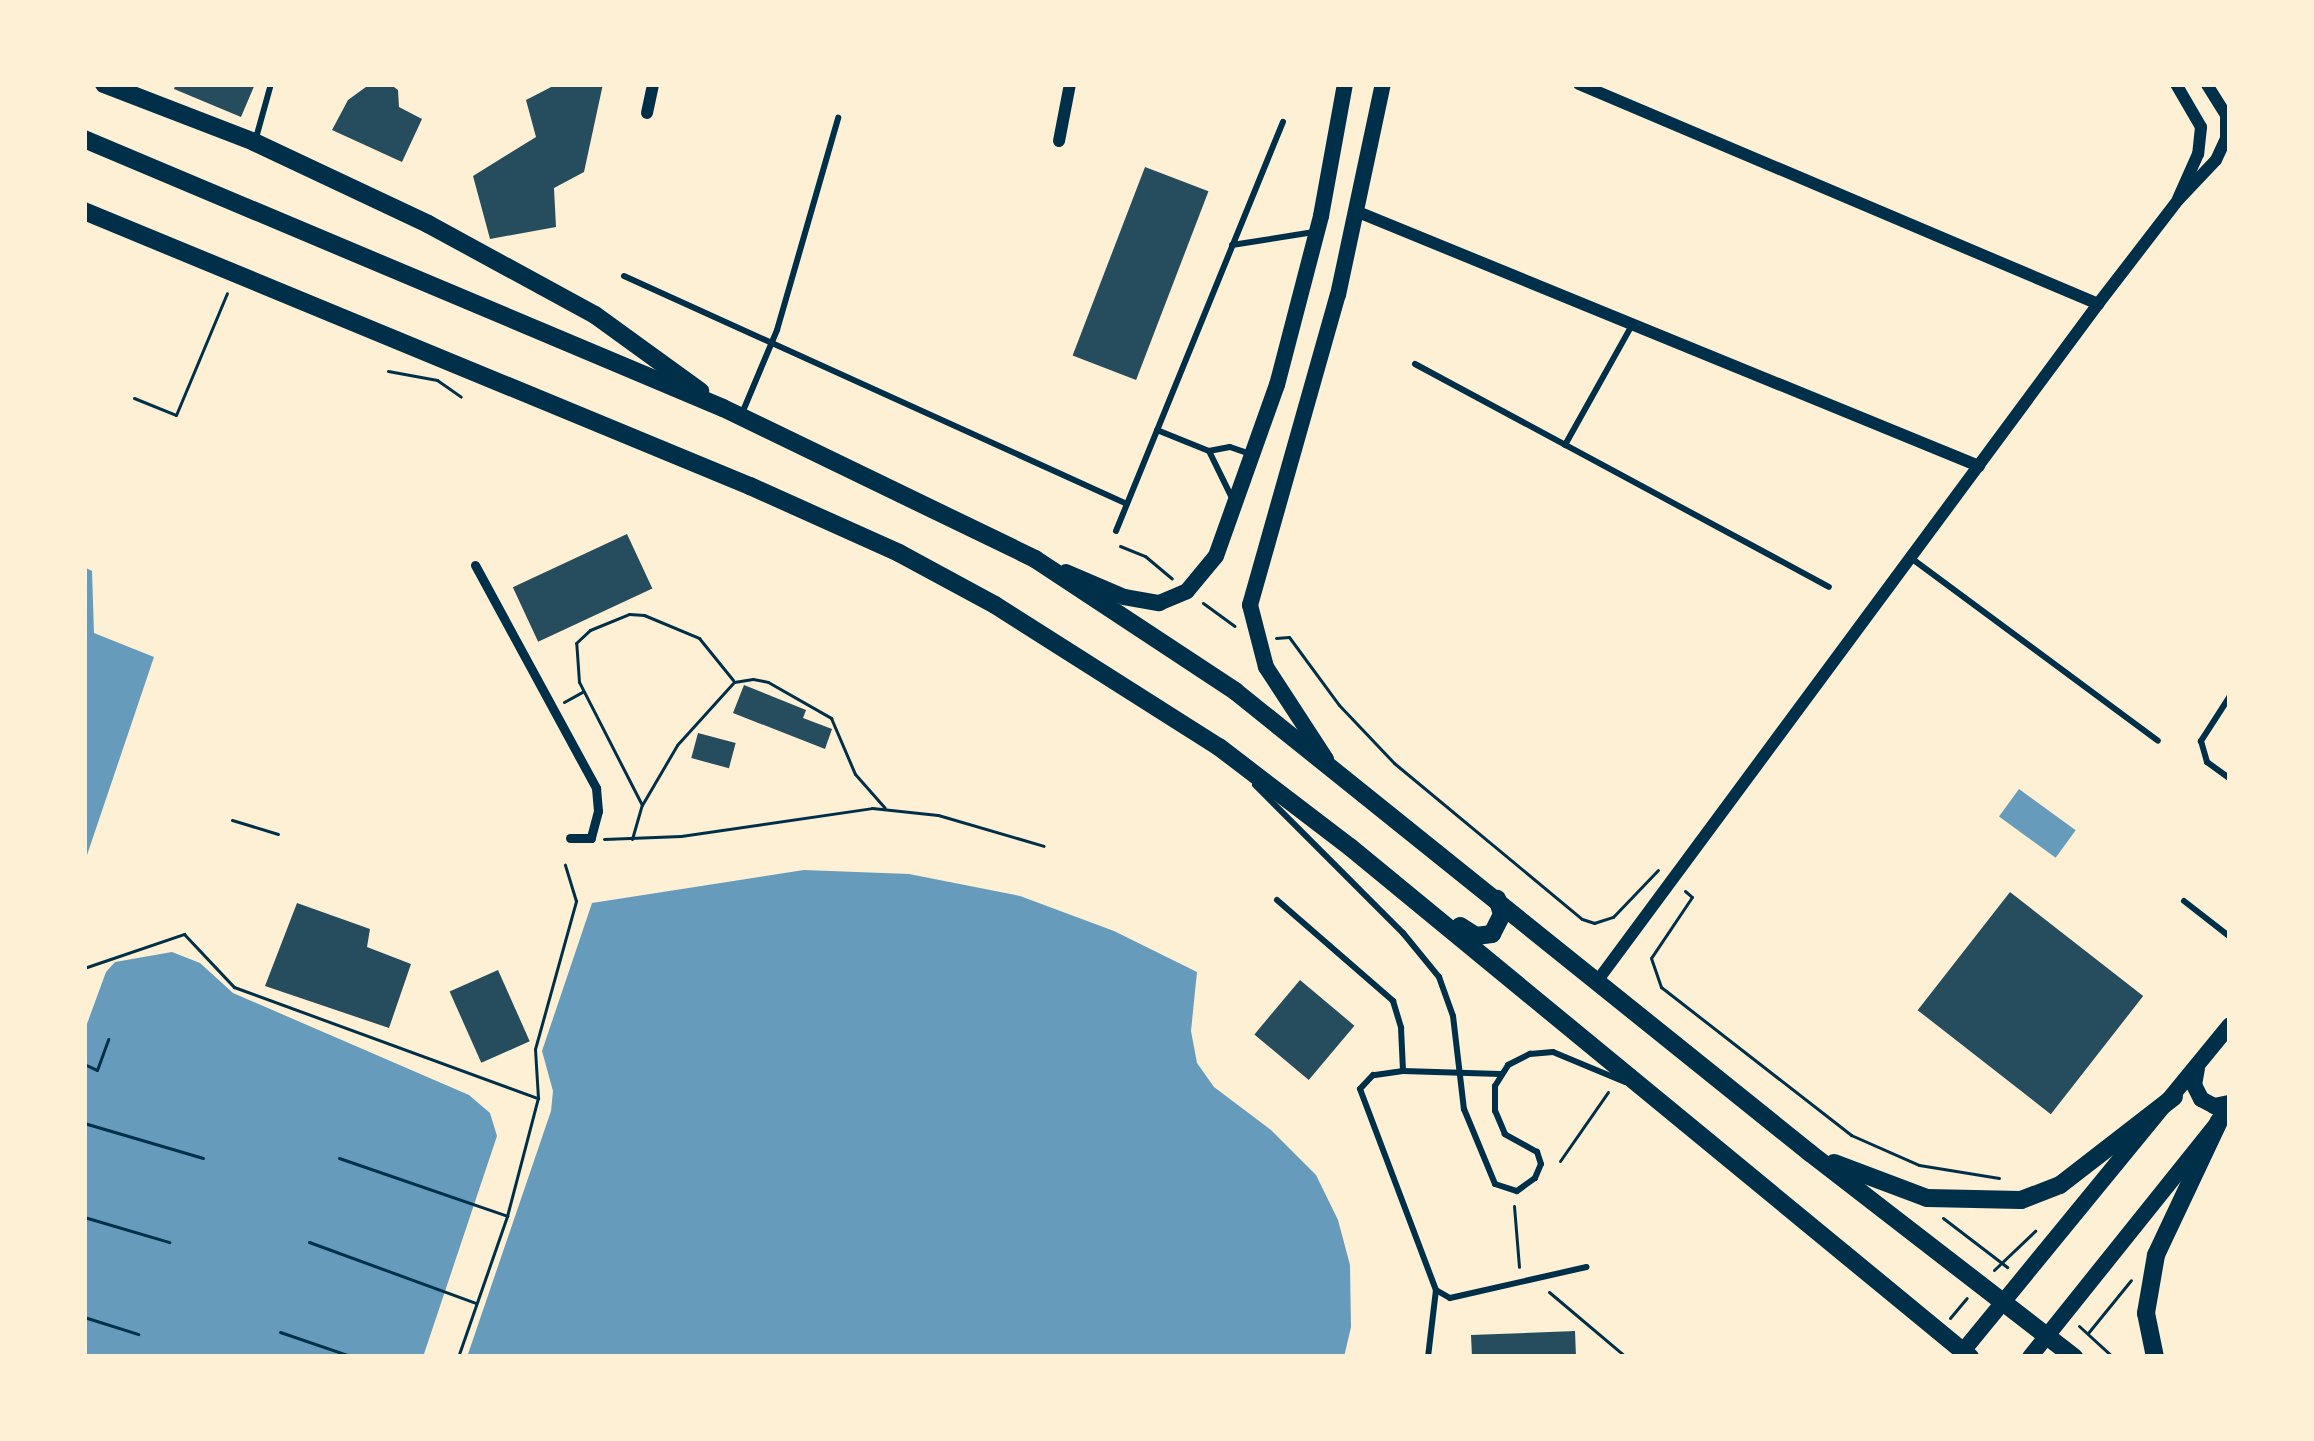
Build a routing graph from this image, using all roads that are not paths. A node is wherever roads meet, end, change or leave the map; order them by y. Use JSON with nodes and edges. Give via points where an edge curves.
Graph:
{"nodes":[{"id":1,"x":104,"y":84,"type":"edge"},
{"id":2,"x":271,"y":84,"type":"edge"},
{"id":3,"x":653,"y":84,"type":"edge"},
{"id":4,"x":1070,"y":84,"type":"edge"},
{"id":5,"x":1345,"y":84,"type":"edge"},
{"id":6,"x":1383,"y":84,"type":"edge"},
{"id":7,"x":1579,"y":84,"type":"edge"},
{"id":8,"x":2176,"y":84,"type":"edge"},
{"id":9,"x":2207,"y":84,"type":"edge"},
{"id":10,"x":647,"y":113,"type":"dead end"},
{"id":11,"x":838,"y":118,"type":"dead end"},
{"id":12,"x":1283,"y":122,"type":"dead end"},
{"id":13,"x":2229,"y":126,"type":"edge"},
{"id":14,"x":84,"y":139,"type":"edge"},
{"id":15,"x":1059,"y":141,"type":"dead end"},
{"id":16,"x":254,"y":142,"type":"junction"},
{"id":17,"x":2178,"y":200,"type":"junction"},
{"id":18,"x":84,"y":211,"type":"edge"},
{"id":19,"x":1358,"y":212,"type":"junction"},
{"id":20,"x":1317,"y":231,"type":"junction"},
{"id":21,"x":1232,"y":245,"type":"junction"},
{"id":22,"x":624,"y":275,"type":"dead end"},
{"id":23,"x":2098,"y":304,"type":"junction"},
{"id":24,"x":1632,"y":324,"type":"junction"},
{"id":25,"x":771,"y":342,"type":"junction"},
{"id":26,"x":1415,"y":364,"type":"dead end"},
{"id":27,"x":732,"y":412,"type":"junction"},
{"id":28,"x":1157,"y":430,"type":"junction"},
{"id":29,"x":1296,"y":440,"type":"junction"},
{"id":30,"x":1565,"y":445,"type":"junction"},
{"id":31,"x":1256,"y":448,"type":"junction"},
{"id":32,"x":1209,"y":451,"type":"junction"},
{"id":33,"x":1979,"y":466,"type":"junction"},
{"id":34,"x":1127,"y":504,"type":"junction"},
{"id":35,"x":1233,"y":514,"type":"junction"},
{"id":36,"x":1116,"y":531,"type":"dead end"},
{"id":37,"x":1911,"y":558,"type":"junction"},
{"id":38,"x":1035,"y":559,"type":"junction"},
{"id":39,"x":475,"y":565,"type":"dead end"},
{"id":40,"x":1828,"y":587,"type":"dead end"},
{"id":41,"x":2230,"y":696,"type":"edge"},
{"id":42,"x":2158,"y":741,"type":"dead end"},
{"id":43,"x":1220,"y":747,"type":"junction"},
{"id":44,"x":1332,"y":767,"type":"junction"},
{"id":45,"x":2230,"y":779,"type":"edge"},
{"id":46,"x":570,"y":838,"type":"dead end"},
{"id":47,"x":1350,"y":847,"type":"junction"},
{"id":48,"x":1495,"y":896,"type":"junction"},
{"id":49,"x":1277,"y":900,"type":"dead end"},
{"id":50,"x":2184,"y":901,"type":"dead end"},
{"id":51,"x":2230,"y":937,"type":"edge"},
{"id":52,"x":1598,"y":980,"type":"junction"},
{"id":53,"x":2230,"y":1025,"type":"edge"},
{"id":54,"x":2201,"y":1063,"type":"junction"},
{"id":55,"x":1403,"y":1071,"type":"junction"},
{"id":56,"x":1460,"y":1071,"type":"junction"},
{"id":57,"x":1500,"y":1074,"type":"junction"},
{"id":58,"x":1633,"y":1082,"type":"junction"},
{"id":59,"x":2174,"y":1097,"type":"junction"},
{"id":60,"x":2226,"y":1110,"type":"edge"},
{"id":61,"x":1810,"y":1153,"type":"junction"},
{"id":62,"x":1587,"y":1267,"type":"dead end"},
{"id":63,"x":1436,"y":1289,"type":"junction"},
{"id":64,"x":2004,"y":1302,"type":"junction"},
{"id":65,"x":2047,"y":1336,"type":"junction"},
{"id":66,"x":1966,"y":1354,"type":"edge"},
{"id":67,"x":1428,"y":1357,"type":"edge"},
{"id":68,"x":2030,"y":1357,"type":"edge"},
{"id":69,"x":2074,"y":1357,"type":"edge"},
{"id":70,"x":2155,"y":1357,"type":"edge"}],
"edges":[{"from":1,"to":16,"type":"main road"},
{"from":2,"to":16,"type":"lane"},
{"from":3,"to":10,"type":"street"},
{"from":4,"to":15,"type":"street"},
{"from":5,"to":20,"type":"main road"},
{"from":6,"to":19,"type":"main road"},
{"from":7,"to":23,"type":"street"},
{"from":8,"to":17,"type":"street","via":[[2200,127]]},
{"from":9,"to":13,"type":"street"},
{"from":11,"to":25,"type":"lane"},
{"from":12,"to":21,"type":"lane"},
{"from":13,"to":17,"type":"street","via":[[2216,160]]},
{"from":14,"to":27,"type":"main road"},
{"from":16,"to":27,"type":"main road","via":[[595,315]]},
{"from":17,"to":23,"type":"street"},
{"from":18,"to":43,"type":"main road","via":[[512,384],[899,553]]},
{"from":19,"to":24,"type":"street"},
{"from":19,"to":29,"type":"main road"},
{"from":20,"to":21,"type":"lane"},
{"from":20,"to":31,"type":"main road"},
{"from":21,"to":28,"type":"lane"},
{"from":22,"to":25,"type":"lane"},
{"from":23,"to":33,"type":"street"},
{"from":24,"to":30,"type":"lane"},
{"from":24,"to":33,"type":"street"},
{"from":25,"to":27,"type":"lane"},
{"from":25,"to":34,"type":"lane"},
{"from":26,"to":30,"type":"lane"},
{"from":27,"to":38,"type":"main road"},
{"from":28,"to":32,"type":"lane"},
{"from":28,"to":34,"type":"lane"},
{"from":29,"to":31,"type":"main road"},
{"from":29,"to":44,"type":"main road","via":[[1251,587],[1251,623],[1272,679]]},
{"from":30,"to":40,"type":"lane"},
{"from":31,"to":32,"type":"lane"},
{"from":31,"to":35,"type":"main road"},
{"from":32,"to":35,"type":"lane"},
{"from":33,"to":37,"type":"street"},
{"from":34,"to":36,"type":"lane"},
{"from":35,"to":38,"type":"main road","via":[[1207,570],[1165,602],[1124,596]]},
{"from":37,"to":42,"type":"lane"},
{"from":37,"to":52,"type":"street"},
{"from":38,"to":44,"type":"main road","via":[[1234,691]]},
{"from":39,"to":46,"type":"street","via":[[596,788],[591,838]]},
{"from":41,"to":45,"type":"lane","via":[[2201,741],[2207,761]]},
{"from":43,"to":47,"type":"main road"},
{"from":43,"to":56,"type":"lane","via":[[1438,977],[1454,1016]]},
{"from":44,"to":48,"type":"main road"},
{"from":47,"to":48,"type":"main road","via":[[1376,857],[1475,936],[1499,926]]},
{"from":47,"to":58,"type":"main road"},
{"from":48,"to":52,"type":"main road"},
{"from":49,"to":55,"type":"lane","via":[[1393,1001]]},
{"from":50,"to":51,"type":"lane"},
{"from":52,"to":61,"type":"main road"},
{"from":53,"to":54,"type":"main road"},
{"from":54,"to":59,"type":"main road"},
{"from":54,"to":60,"type":"main road","via":[[2196,1092]]},
{"from":55,"to":56,"type":"lane"},
{"from":55,"to":63,"type":"lane","via":[[1367,1078],[1359,1096]]},
{"from":56,"to":57,"type":"lane"},
{"from":56,"to":57,"type":"lane","via":[[1485,1172],[1517,1191],[1535,1178],[1540,1158],[1499,1123]]},
{"from":57,"to":58,"type":"lane","via":[[1519,1058],[1553,1052]]},
{"from":58,"to":66,"type":"main road"},
{"from":59,"to":61,"type":"main road","via":[[2060,1185],[2021,1200],[1927,1198]]},
{"from":59,"to":64,"type":"main road"},
{"from":60,"to":65,"type":"main road"},
{"from":60,"to":70,"type":"main road","via":[[2156,1255],[2146,1313]]},
{"from":61,"to":64,"type":"main road"},
{"from":62,"to":63,"type":"lane","via":[[1450,1298]]},
{"from":63,"to":67,"type":"lane"},
{"from":64,"to":65,"type":"main road"},
{"from":64,"to":66,"type":"main road"},
{"from":65,"to":68,"type":"main road"},
{"from":65,"to":69,"type":"main road"}]}
